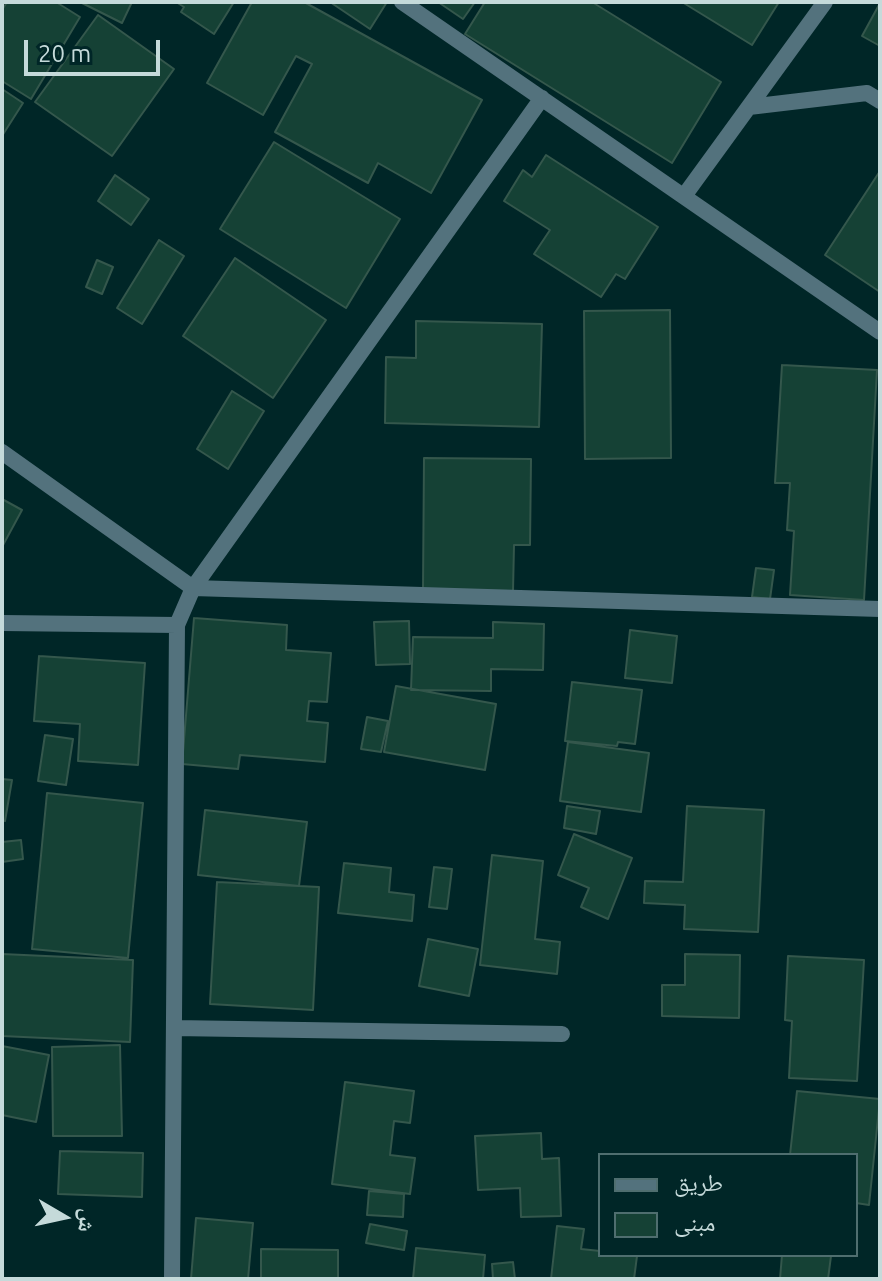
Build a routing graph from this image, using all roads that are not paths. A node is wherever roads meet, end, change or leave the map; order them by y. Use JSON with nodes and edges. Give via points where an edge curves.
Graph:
{"nodes":[{"id":1,"x":402,"y":2,"type":"edge"},
{"id":2,"x":825,"y":2,"type":"edge"},
{"id":3,"x":542,"y":98,"type":"junction"},
{"id":4,"x":880,"y":101,"type":"edge"},
{"id":5,"x":749,"y":107,"type":"junction"},
{"id":6,"x":684,"y":196,"type":"junction"},
{"id":7,"x":880,"y":332,"type":"edge"},
{"id":8,"x":2,"y":452,"type":"edge"},
{"id":9,"x":193,"y":588,"type":"junction"},
{"id":10,"x":880,"y":609,"type":"edge"},
{"id":11,"x":2,"y":623,"type":"edge"},
{"id":12,"x":177,"y":625,"type":"junction"},
{"id":13,"x":174,"y":1028,"type":"junction"},
{"id":14,"x":562,"y":1034,"type":"dead end"},
{"id":15,"x":172,"y":1279,"type":"edge"}],
"edges":[{"from":1,"to":3,"type":"street"},
{"from":2,"to":5,"type":"street"},
{"from":3,"to":6,"type":"street"},
{"from":3,"to":9,"type":"street"},
{"from":4,"to":5,"type":"street","via":[[867,93]]},
{"from":5,"to":6,"type":"street"},
{"from":6,"to":7,"type":"street"},
{"from":8,"to":9,"type":"street"},
{"from":9,"to":10,"type":"street"},
{"from":9,"to":12,"type":"street"},
{"from":11,"to":12,"type":"street"},
{"from":12,"to":13,"type":"street"},
{"from":13,"to":14,"type":"street"},
{"from":13,"to":15,"type":"street"}]}
